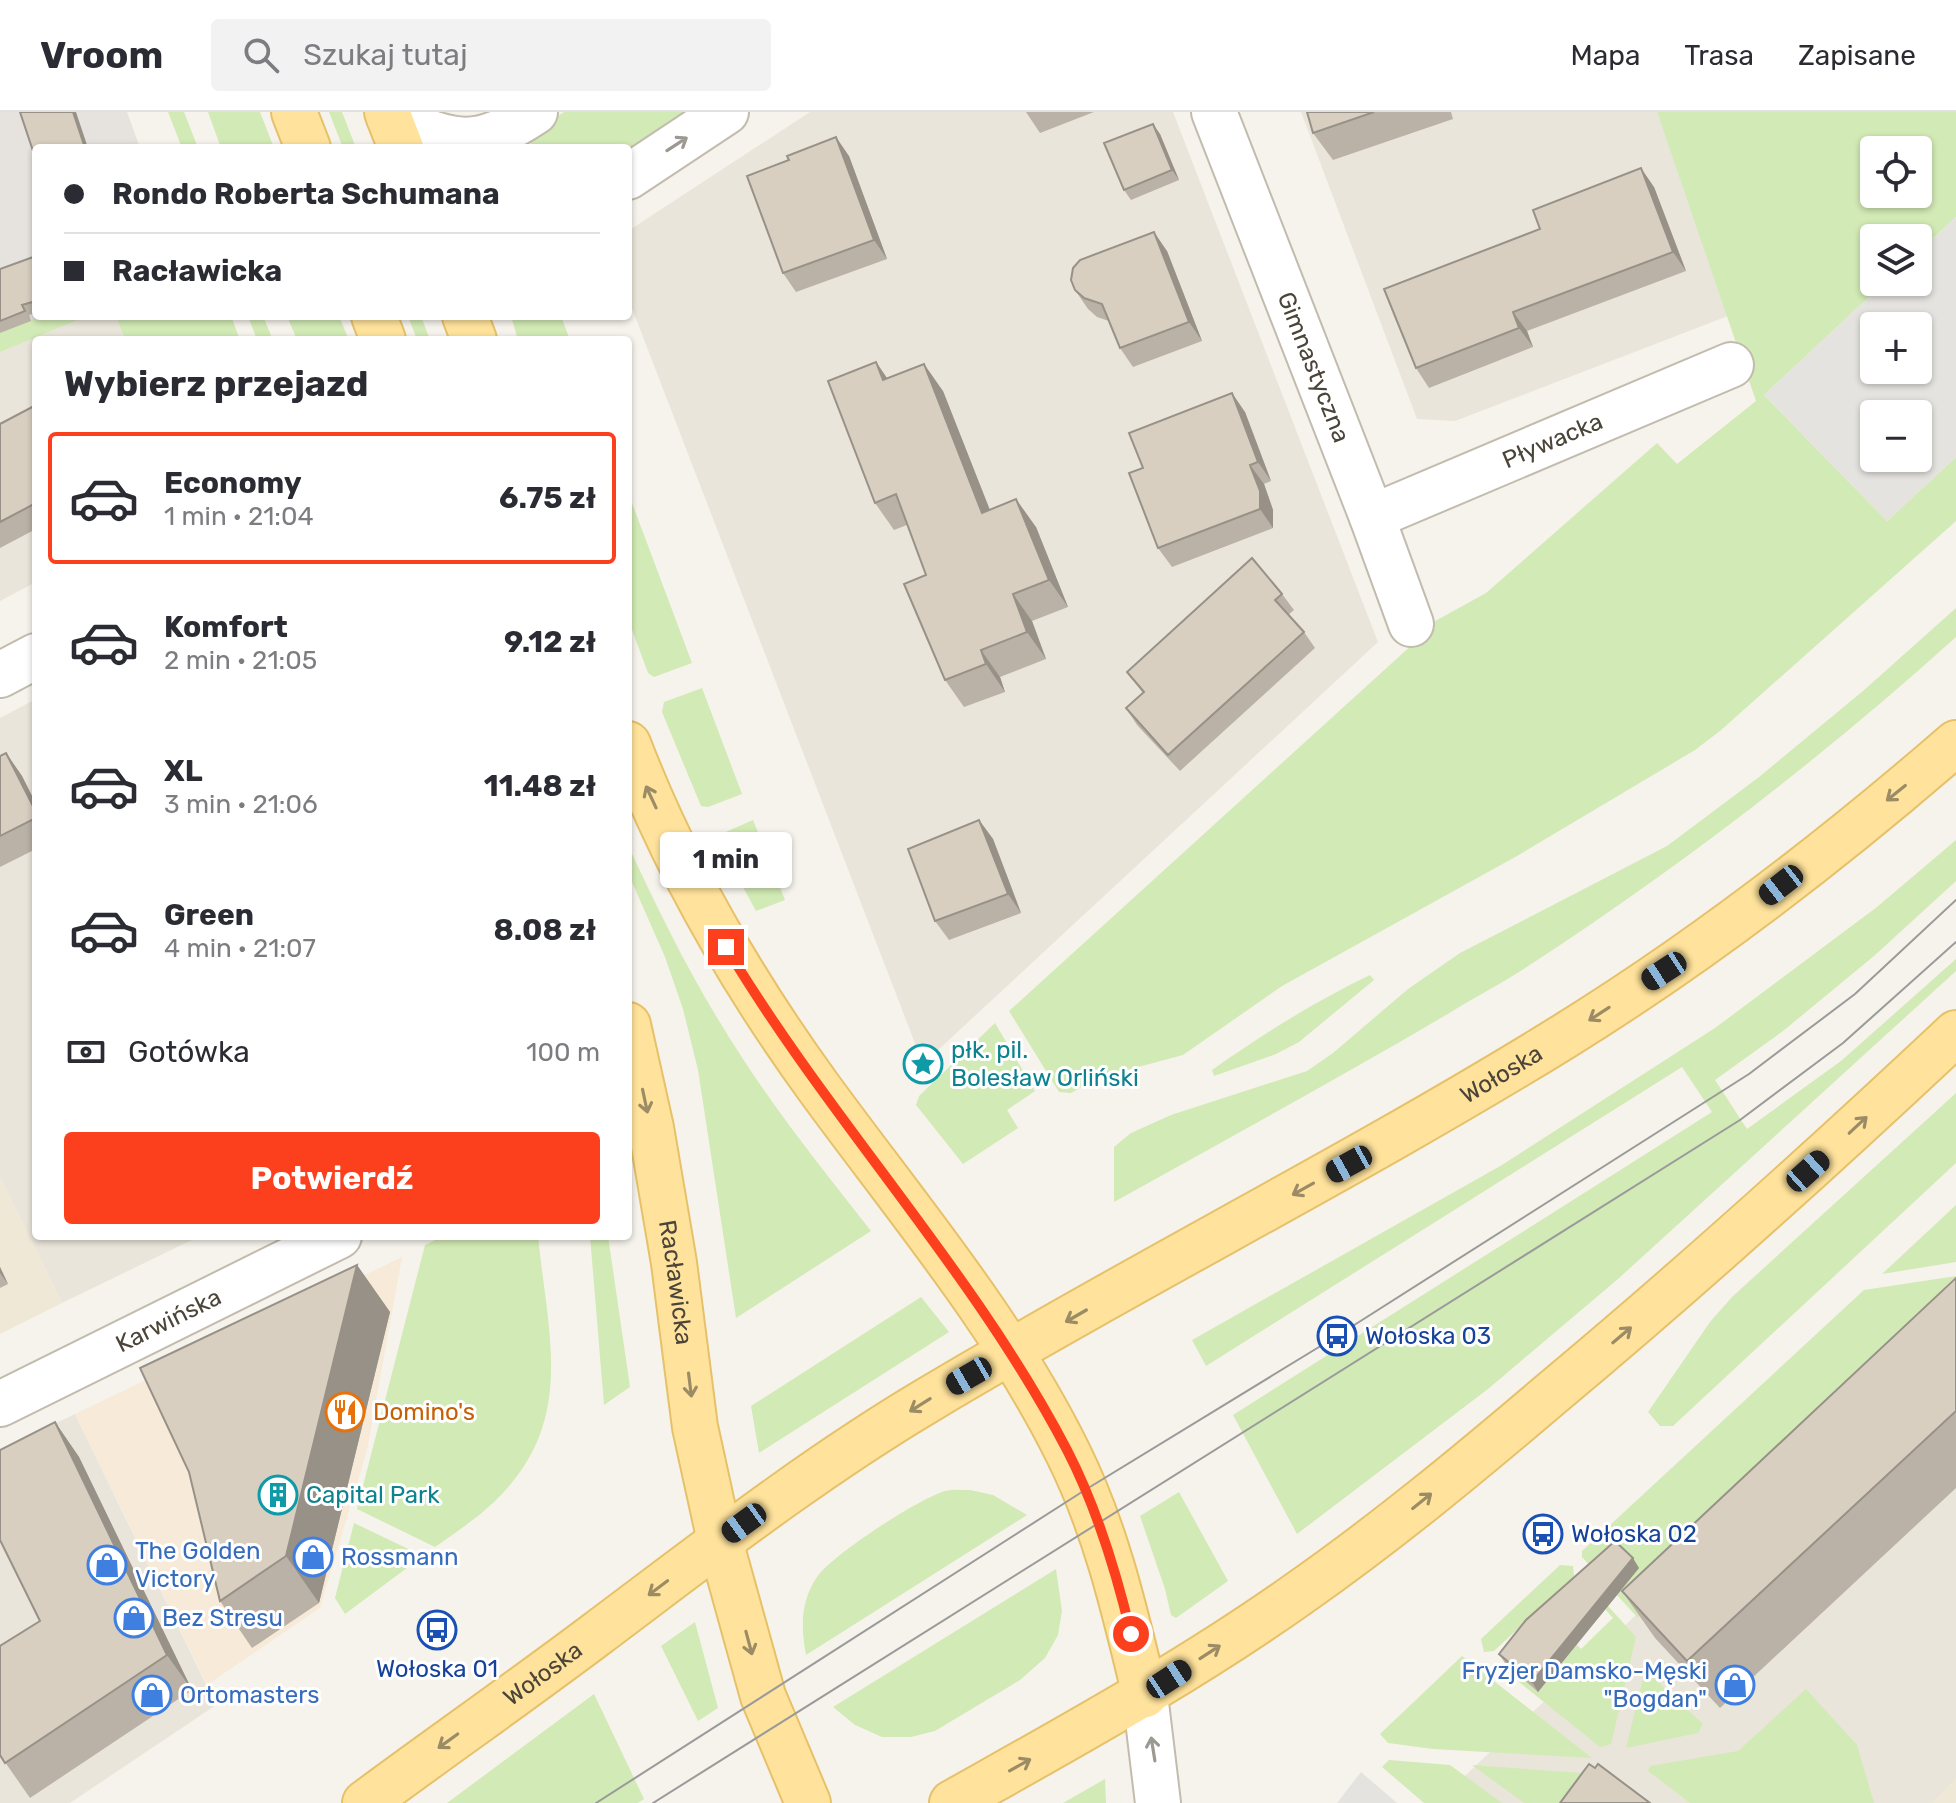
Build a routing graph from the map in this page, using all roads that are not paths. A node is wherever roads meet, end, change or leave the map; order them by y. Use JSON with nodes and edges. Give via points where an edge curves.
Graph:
{"nodes":[{"id":1,"x":294,"y":112,"type":"edge"},
{"id":2,"x":535,"y":112,"type":"edge"},
{"id":3,"x":726,"y":112,"type":"edge"},
{"id":4,"x":1214,"y":112,"type":"edge"},
{"id":5,"x":393,"y":126,"type":"edge"},
{"id":6,"x":306,"y":144,"type":"edge"},
{"id":7,"x":632,"y":174,"type":"edge"},
{"id":8,"x":1731,"y":365,"type":"dead end"},
{"id":9,"x":1372,"y":517,"type":"junction"},
{"id":10,"x":1411,"y":624,"type":"dead end"},
{"id":11,"x":32,"y":658,"type":"edge"},
{"id":12,"x":0,"y":675,"type":"edge"},
{"id":13,"x":1956,"y":743,"type":"edge"},
{"id":14,"x":632,"y":753,"type":"edge"},
{"id":15,"x":1956,"y":1033,"type":"edge"},
{"id":16,"x":632,"y":1043,"type":"edge"},
{"id":17,"x":331,"y":1240,"type":"edge"},
{"id":18,"x":1012,"y":1352,"type":"junction"},
{"id":19,"x":0,"y":1404,"type":"edge"},
{"id":20,"x":720,"y":1541,"type":"junction"},
{"id":21,"x":1145,"y":1695,"type":"junction"},
{"id":22,"x":365,"y":1803,"type":"edge"},
{"id":23,"x":808,"y":1803,"type":"edge"},
{"id":24,"x":952,"y":1803,"type":"edge"},
{"id":25,"x":1158,"y":1803,"type":"edge"}],
"edges":[{"from":1,"to":6,"type":"main road"},
{"from":2,"to":5,"type":"street","via":[[482,140],[462,141]]},
{"from":7,"to":3,"type":"street","one_way":true},
{"from":4,"to":9,"type":"street","name":"Gimnastyczna"},
{"from":8,"to":9,"type":"street","name":"Pływacka"},
{"from":9,"to":10,"type":"street","name":"Gimnastyczna"},
{"from":11,"to":12,"type":"street"},
{"from":13,"to":18,"type":"main road","name":"Wołoska","one_way":true,"via":[[1759,901],[1564,1036],[1349,1164]]},
{"from":18,"to":14,"type":"main road","one_way":true,"via":[[816,1084],[739,969],[688,877]]},
{"from":21,"to":15,"type":"main road","one_way":true,"via":[[1302,1591],[1478,1456],[1656,1307]]},
{"from":16,"to":20,"type":"main road","name":"Racławicka","one_way":true,"via":[[674,1263],[695,1427]]},
{"from":17,"to":19,"type":"street","name":"Karwińska"},
{"from":18,"to":20,"type":"main road","name":"Wołoska","one_way":true,"via":[[814,1472]]},
{"from":18,"to":21,"type":"main road","via":[[1068,1452],[1100,1524]]},
{"from":20,"to":22,"type":"main road","name":"Wołoska","one_way":true},
{"from":20,"to":23,"type":"main road","name":"Racławicka","one_way":true,"via":[[763,1696]]},
{"from":24,"to":21,"type":"main road","one_way":true},
{"from":25,"to":21,"type":"street","one_way":true}]}
